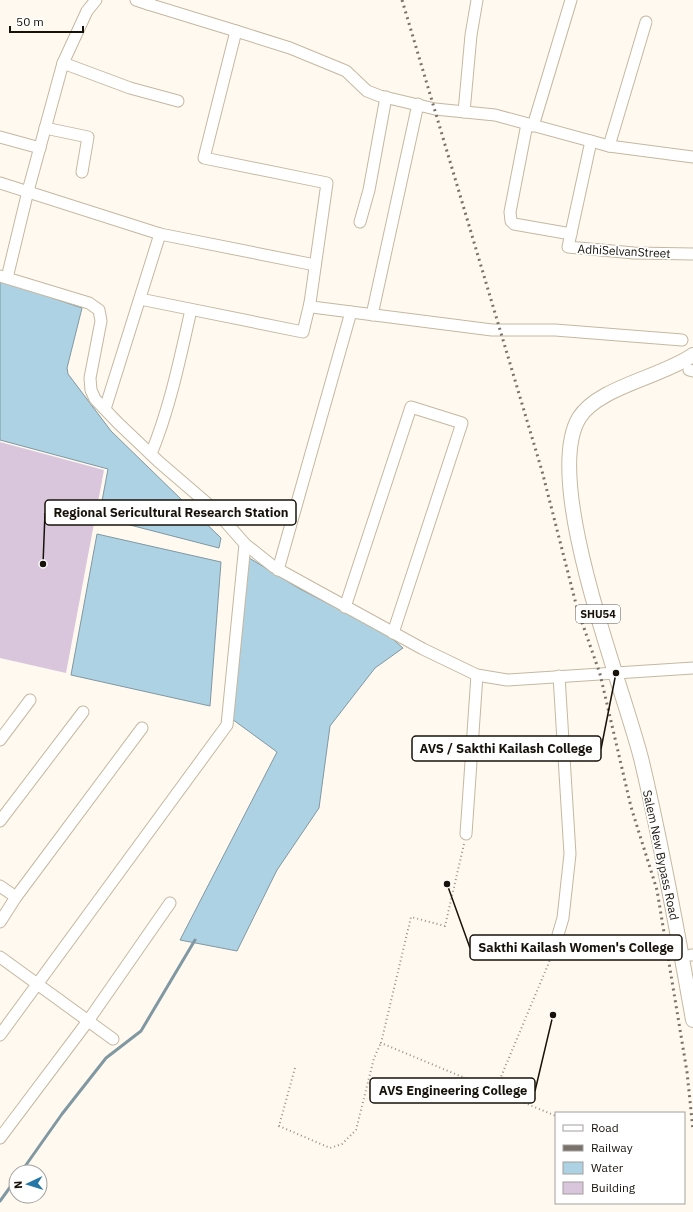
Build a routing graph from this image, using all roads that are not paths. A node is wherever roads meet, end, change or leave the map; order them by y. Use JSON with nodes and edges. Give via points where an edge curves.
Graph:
{"nodes":[{"id":1,"x":96,"y":0,"type":"edge"},
{"id":2,"x":136,"y":0,"type":"edge"},
{"id":3,"x":477,"y":0,"type":"edge"},
{"id":4,"x":571,"y":0,"type":"edge"},
{"id":5,"x":149,"y":2,"type":"edge"},
{"id":6,"x":646,"y":22,"type":"dead end"},
{"id":7,"x":236,"y":31,"type":"junction"},
{"id":8,"x":63,"y":62,"type":"junction"},
{"id":9,"x":386,"y":97,"type":"junction"},
{"id":10,"x":178,"y":101,"type":"dead end"},
{"id":11,"x":418,"y":104,"type":"junction"},
{"id":12,"x":464,"y":112,"type":"junction"},
{"id":13,"x":530,"y":125,"type":"junction"},
{"id":14,"x":45,"y":128,"type":"junction"},
{"id":15,"x":0,"y":137,"type":"edge"},
{"id":16,"x":591,"y":141,"type":"junction"},
{"id":17,"x":609,"y":146,"type":"junction"},
{"id":18,"x":40,"y":148,"type":"junction"},
{"id":19,"x":693,"y":157,"type":"edge"},
{"id":20,"x":82,"y":172,"type":"dead end"},
{"id":21,"x":0,"y":182,"type":"edge"},
{"id":22,"x":28,"y":191,"type":"junction"},
{"id":23,"x":360,"y":222,"type":"dead end"},
{"id":24,"x":160,"y":234,"type":"junction"},
{"id":25,"x":571,"y":234,"type":"junction"},
{"id":26,"x":693,"y":254,"type":"edge"},
{"id":27,"x":315,"y":265,"type":"junction"},
{"id":28,"x":4,"y":277,"type":"edge"},
{"id":29,"x":140,"y":299,"type":"junction"},
{"id":30,"x":310,"y":303,"type":"junction"},
{"id":31,"x":191,"y":310,"type":"junction"},
{"id":32,"x":351,"y":312,"type":"junction"},
{"id":33,"x":372,"y":315,"type":"junction"},
{"id":34,"x":688,"y":344,"type":"edge"},
{"id":35,"x":693,"y":356,"type":"edge"},
{"id":36,"x":105,"y":409,"type":"junction"},
{"id":37,"x":150,"y":454,"type":"junction"},
{"id":38,"x":569,"y":463,"type":"junction"},
{"id":39,"x":245,"y":544,"type":"junction"},
{"id":40,"x":278,"y":570,"type":"junction"},
{"id":41,"x":345,"y":607,"type":"junction"},
{"id":42,"x":393,"y":633,"type":"junction"},
{"id":43,"x":693,"y":668,"type":"edge"},
{"id":44,"x":616,"y":673,"type":"junction"},
{"id":45,"x":477,"y":675,"type":"junction"},
{"id":46,"x":559,"y":676,"type":"junction"},
{"id":47,"x":30,"y":700,"type":"dead end"},
{"id":48,"x":83,"y":712,"type":"dead end"},
{"id":49,"x":142,"y":728,"type":"dead end"},
{"id":50,"x":0,"y":740,"type":"edge"},
{"id":51,"x":642,"y":762,"type":"junction"},
{"id":52,"x":0,"y":821,"type":"edge"},
{"id":53,"x":466,"y":834,"type":"road end"},
{"id":54,"x":0,"y":886,"type":"edge"},
{"id":55,"x":16,"y":897,"type":"junction"},
{"id":56,"x":170,"y":903,"type":"dead end"},
{"id":57,"x":0,"y":922,"type":"edge"},
{"id":58,"x":553,"y":952,"type":"road end"},
{"id":59,"x":692,"y":955,"type":"edge"},
{"id":60,"x":0,"y":957,"type":"edge"},
{"id":61,"x":693,"y":969,"type":"edge"},
{"id":62,"x":37,"y":984,"type":"junction"},
{"id":63,"x":693,"y":1020,"type":"edge"},
{"id":64,"x":88,"y":1021,"type":"junction"},
{"id":65,"x":0,"y":1035,"type":"edge"},
{"id":66,"x":113,"y":1039,"type":"dead end"},
{"id":67,"x":0,"y":1138,"type":"edge"}],
"edges":[{"from":1,"to":8,"type":"street","via":[[86,11]]},
{"from":2,"to":5,"type":"street"},
{"from":3,"to":12,"type":"street"},
{"from":4,"to":13,"type":"street"},
{"from":5,"to":7,"type":"street"},
{"from":6,"to":17,"type":"street"},
{"from":7,"to":9,"type":"street","via":[[290,48],[346,71],[367,91]]},
{"from":7,"to":27,"type":"street","via":[[204,158],[326,184]]},
{"from":8,"to":10,"type":"street","via":[[130,88]]},
{"from":8,"to":14,"type":"street"},
{"from":9,"to":11,"type":"street"},
{"from":9,"to":23,"type":"street","via":[[369,190]]},
{"from":11,"to":12,"type":"street","via":[[435,109]]},
{"from":11,"to":33,"type":"street"},
{"from":12,"to":13,"type":"street","via":[[496,115]]},
{"from":13,"to":16,"type":"street"},
{"from":13,"to":25,"type":"street","via":[[510,212],[511,221],[514,224]]},
{"from":14,"to":18,"type":"street"},
{"from":14,"to":20,"type":"street","via":[[88,136]]},
{"from":15,"to":18,"type":"street"},
{"from":16,"to":17,"type":"street"},
{"from":16,"to":25,"type":"street","name":"AdhiSelvanStreet"},
{"from":17,"to":19,"type":"street"},
{"from":18,"to":22,"type":"street"},
{"from":21,"to":22,"type":"street"},
{"from":22,"to":24,"type":"street"},
{"from":22,"to":28,"type":"street"},
{"from":24,"to":27,"type":"street"},
{"from":24,"to":29,"type":"street"},
{"from":25,"to":26,"type":"street","name":"AdhiSelvanStreet","via":[[568,247],[634,253]]},
{"from":27,"to":30,"type":"street"},
{"from":28,"to":36,"type":"street","via":[[89,303],[99,310],[100,327],[90,390]]},
{"from":29,"to":31,"type":"street"},
{"from":29,"to":36,"type":"street"},
{"from":30,"to":31,"type":"street","via":[[303,332]]},
{"from":30,"to":32,"type":"street","via":[[312,307]]},
{"from":31,"to":37,"type":"street","via":[[164,418]]},
{"from":32,"to":33,"type":"street"},
{"from":32,"to":40,"type":"street"},
{"from":33,"to":34,"type":"street","via":[[492,330],[555,330]]},
{"from":34,"to":38,"type":"main road","via":[[676,358],[587,398],[569,425],[566,450]]},
{"from":35,"to":38,"type":"main road","name":"Salem New Bypass Road","number":"SHU54","via":[[678,365],[604,396],[590,406],[578,420],[574,430]]},
{"from":36,"to":37,"type":"street"},
{"from":37,"to":39,"type":"street","via":[[216,511]]},
{"from":38,"to":44,"type":"main road","name":"Salem New Bypass Road","number":"SHU54","via":[[572,507],[578,539]]},
{"from":39,"to":40,"type":"street"},
{"from":39,"to":62,"type":"street","via":[[227,725]]},
{"from":40,"to":41,"type":"street"},
{"from":41,"to":42,"type":"street"},
{"from":41,"to":42,"type":"street","via":[[411,407],[462,423]]},
{"from":42,"to":45,"type":"street"},
{"from":43,"to":44,"type":"street"},
{"from":44,"to":46,"type":"street"},
{"from":44,"to":51,"type":"main road","name":"Salem New Bypass Road","number":"SHU54"},
{"from":45,"to":46,"type":"street","via":[[508,680]]},
{"from":45,"to":53,"type":"street"},
{"from":46,"to":58,"type":"street","via":[[570,854],[563,918]]},
{"from":47,"to":50,"type":"street"},
{"from":48,"to":52,"type":"street"},
{"from":49,"to":55,"type":"street"},
{"from":51,"to":59,"type":"main road","name":"Salem New Bypass Road","number":"SHU54","via":[[659,808],[672,856]]},
{"from":51,"to":63,"type":"main road","name":"Salem New Bypass Road","number":"SHU54","via":[[666,872]]},
{"from":54,"to":55,"type":"street"},
{"from":55,"to":57,"type":"street"},
{"from":56,"to":64,"type":"street"},
{"from":59,"to":61,"type":"main road","name":"Salem New Bypass Road","number":"SHU54"},
{"from":60,"to":62,"type":"street"},
{"from":62,"to":64,"type":"street"},
{"from":62,"to":65,"type":"street"},
{"from":64,"to":66,"type":"street"},
{"from":64,"to":67,"type":"street"}]}
